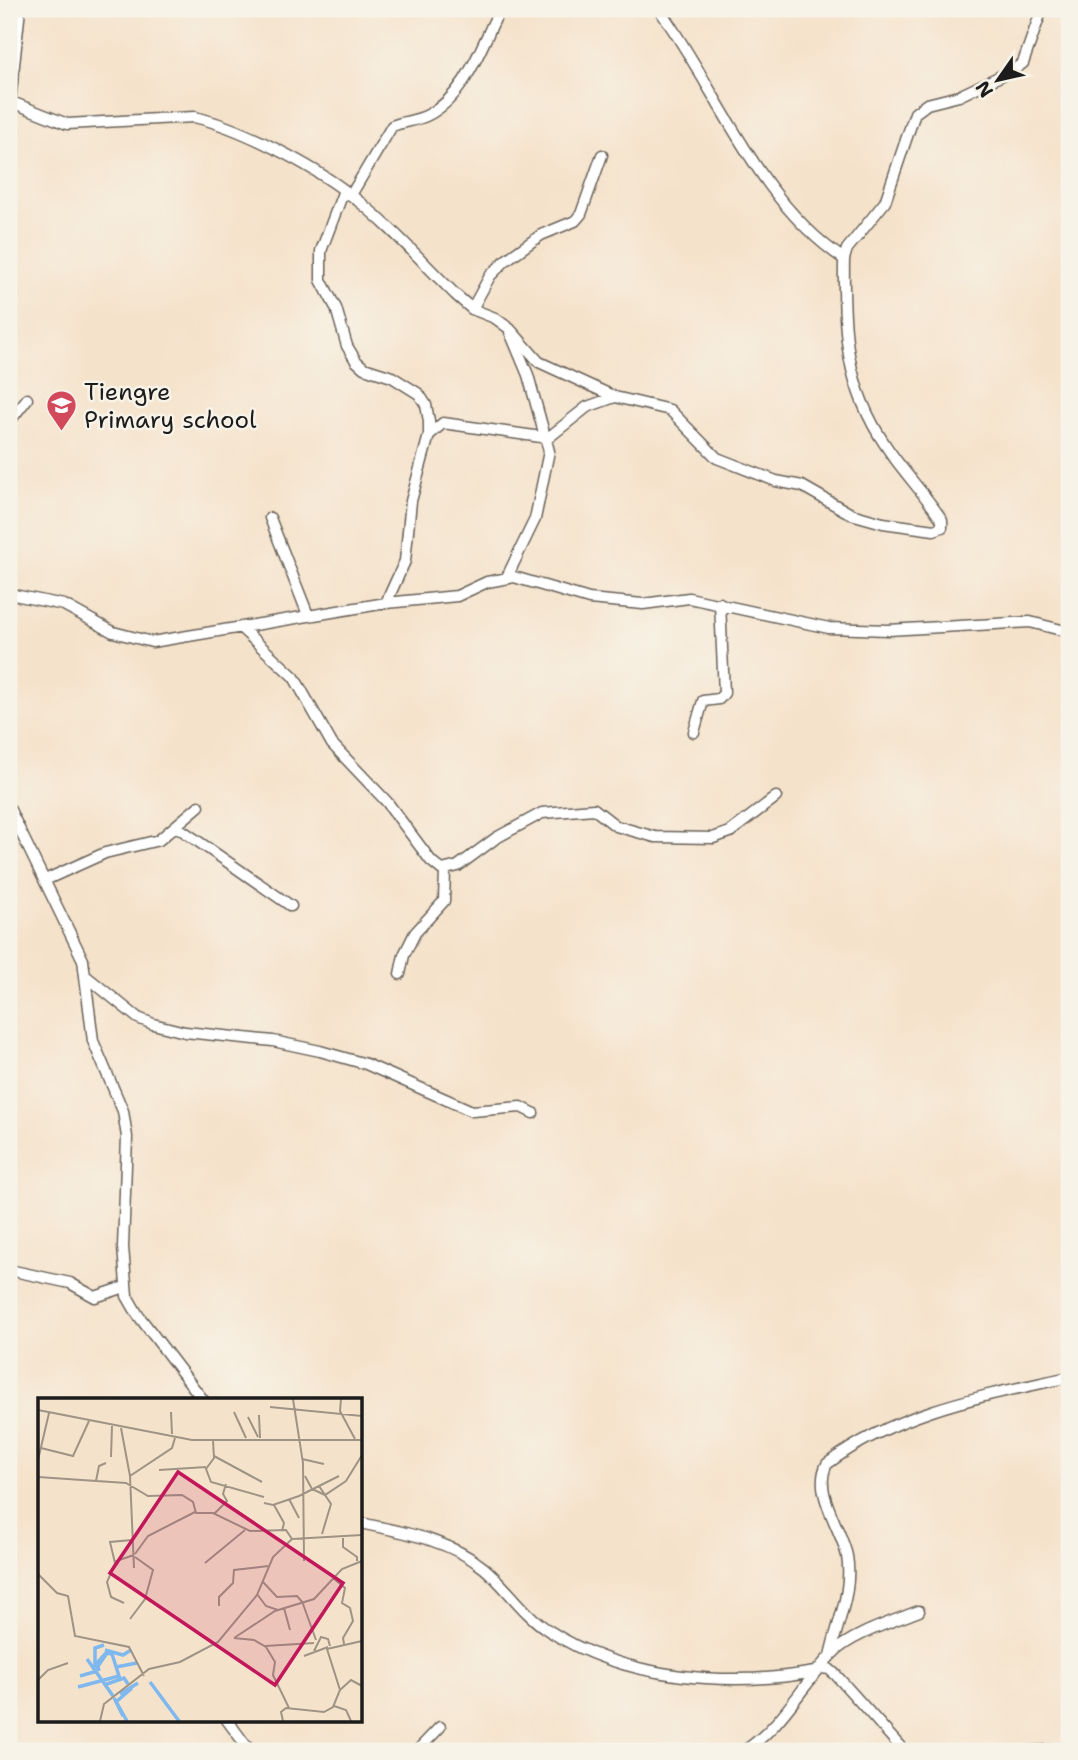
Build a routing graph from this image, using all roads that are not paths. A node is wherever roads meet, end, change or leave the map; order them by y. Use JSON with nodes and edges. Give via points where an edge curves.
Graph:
{"nodes":[{"id":1,"x":20,"y":9,"type":"edge"},
{"id":2,"x":500,"y":9,"type":"edge"},
{"id":3,"x":659,"y":9,"type":"edge"},
{"id":4,"x":1042,"y":9,"type":"edge"},
{"id":5,"x":9,"y":102,"type":"edge"},
{"id":6,"x":602,"y":156,"type":"dead end"},
{"id":7,"x":348,"y":193,"type":"junction"},
{"id":8,"x":844,"y":259,"type":"junction"},
{"id":9,"x":472,"y":309,"type":"junction"},
{"id":10,"x":510,"y":329,"type":"junction"},
{"id":11,"x":615,"y":397,"type":"junction"},
{"id":12,"x":27,"y":399,"type":"dead end"},
{"id":13,"x":9,"y":422,"type":"edge"},
{"id":14,"x":429,"y":435,"type":"junction"},
{"id":15,"x":548,"y":438,"type":"junction"},
{"id":16,"x":270,"y":518,"type":"dead end"},
{"id":17,"x":508,"y":577,"type":"junction"},
{"id":18,"x":9,"y":594,"type":"edge"},
{"id":19,"x":386,"y":603,"type":"junction"},
{"id":20,"x":720,"y":603,"type":"junction"},
{"id":21,"x":309,"y":615,"type":"junction"},
{"id":22,"x":242,"y":628,"type":"junction"},
{"id":23,"x":1069,"y":632,"type":"edge"},
{"id":24,"x":694,"y":732,"type":"dead end"},
{"id":25,"x":776,"y":797,"type":"dead end"},
{"id":26,"x":199,"y":806,"type":"dead end"},
{"id":27,"x":9,"y":808,"type":"edge"},
{"id":28,"x":176,"y":826,"type":"junction"},
{"id":29,"x":445,"y":871,"type":"junction"},
{"id":30,"x":45,"y":880,"type":"junction"},
{"id":31,"x":291,"y":906,"type":"dead end"},
{"id":32,"x":400,"y":974,"type":"dead end"},
{"id":33,"x":87,"y":977,"type":"junction"},
{"id":34,"x":533,"y":1113,"type":"dead end"},
{"id":35,"x":9,"y":1270,"type":"edge"},
{"id":36,"x":125,"y":1287,"type":"junction"},
{"id":37,"x":1069,"y":1377,"type":"edge"},
{"id":38,"x":202,"y":1398,"type":"edge"},
{"id":39,"x":362,"y":1524,"type":"edge"},
{"id":40,"x":919,"y":1611,"type":"dead end"},
{"id":41,"x":830,"y":1656,"type":"junction"},
{"id":42,"x":819,"y":1670,"type":"junction"},
{"id":43,"x":228,"y":1722,"type":"edge"},
{"id":44,"x":440,"y":1727,"type":"dead end"},
{"id":45,"x":1069,"y":1749,"type":"edge"},
{"id":46,"x":250,"y":1751,"type":"edge"},
{"id":47,"x":417,"y":1751,"type":"edge"},
{"id":48,"x":744,"y":1751,"type":"edge"},
{"id":49,"x":904,"y":1751,"type":"edge"},
{"id":50,"x":1029,"y":1751,"type":"edge"}],
"edges":[{"from":1,"to":5,"type":"street"},
{"from":2,"to":7,"type":"street","via":[[471,70],[454,93],[429,115],[392,126]]},
{"from":3,"to":8,"type":"street","via":[[687,48],[765,183],[824,246]]},
{"from":4,"to":8,"type":"street","via":[[1023,62],[1016,69],[915,113],[885,202],[847,248]]},
{"from":5,"to":7,"type":"street","via":[[67,124],[180,117],[212,121],[256,140]]},
{"from":6,"to":9,"type":"street","via":[[581,214],[506,260],[490,276]]},
{"from":7,"to":9,"type":"street"},
{"from":7,"to":14,"type":"street","via":[[321,251],[321,280],[356,361],[419,394],[426,405]]},
{"from":8,"to":11,"type":"street","via":[[845,340],[851,373],[882,440],[939,515],[942,527],[934,530],[883,523],[851,514],[802,486],[717,458],[670,410]]},
{"from":9,"to":10,"type":"street"},
{"from":10,"to":11,"type":"street","via":[[539,362]]},
{"from":10,"to":15,"type":"street"},
{"from":11,"to":15,"type":"street","via":[[587,407]]},
{"from":12,"to":13,"type":"street"},
{"from":14,"to":15,"type":"street","via":[[443,423]]},
{"from":14,"to":19,"type":"street","via":[[411,501],[405,561]]},
{"from":15,"to":17,"type":"street","via":[[535,519]]},
{"from":16,"to":21,"type":"street"},
{"from":17,"to":19,"type":"street","via":[[457,596]]},
{"from":17,"to":20,"type":"street","via":[[589,599],[643,604],[689,598]]},
{"from":18,"to":22,"type":"street","via":[[64,605],[113,632],[152,642]]},
{"from":19,"to":21,"type":"street"},
{"from":20,"to":23,"type":"street","via":[[830,628],[888,630],[1022,622]]},
{"from":20,"to":24,"type":"street","via":[[724,693],[719,699],[703,701]]},
{"from":21,"to":22,"type":"street"},
{"from":22,"to":29,"type":"street","via":[[294,677],[332,744],[387,802],[435,866]]},
{"from":25,"to":29,"type":"street","via":[[730,832],[713,838],[640,834],[617,826],[594,809],[542,813]]},
{"from":26,"to":28,"type":"street"},
{"from":27,"to":30,"type":"street"},
{"from":28,"to":30,"type":"street","via":[[159,840],[105,853]]},
{"from":28,"to":31,"type":"street"},
{"from":29,"to":32,"type":"street","via":[[443,901],[415,933]]},
{"from":30,"to":33,"type":"street","via":[[77,945]]},
{"from":33,"to":34,"type":"street","via":[[138,1018],[153,1024],[320,1051],[366,1064],[472,1111],[521,1107]]},
{"from":33,"to":36,"type":"street","via":[[93,1041],[118,1099],[127,1137]]},
{"from":35,"to":36,"type":"street","via":[[70,1283],[95,1297]]},
{"from":36,"to":38,"type":"street","via":[[138,1315]]},
{"from":37,"to":41,"type":"street","via":[[944,1404],[885,1429],[827,1464],[821,1483],[846,1555],[848,1584]]},
{"from":39,"to":42,"type":"street","via":[[463,1553],[502,1585],[537,1623],[612,1660],[702,1678],[772,1680]]},
{"from":40,"to":41,"type":"street"},
{"from":41,"to":42,"type":"street"},
{"from":42,"to":48,"type":"street","via":[[777,1724]]},
{"from":42,"to":49,"type":"street","via":[[829,1669],[836,1675]]},
{"from":43,"to":46,"type":"street"},
{"from":44,"to":47,"type":"street"},
{"from":45,"to":50,"type":"street"}]}
